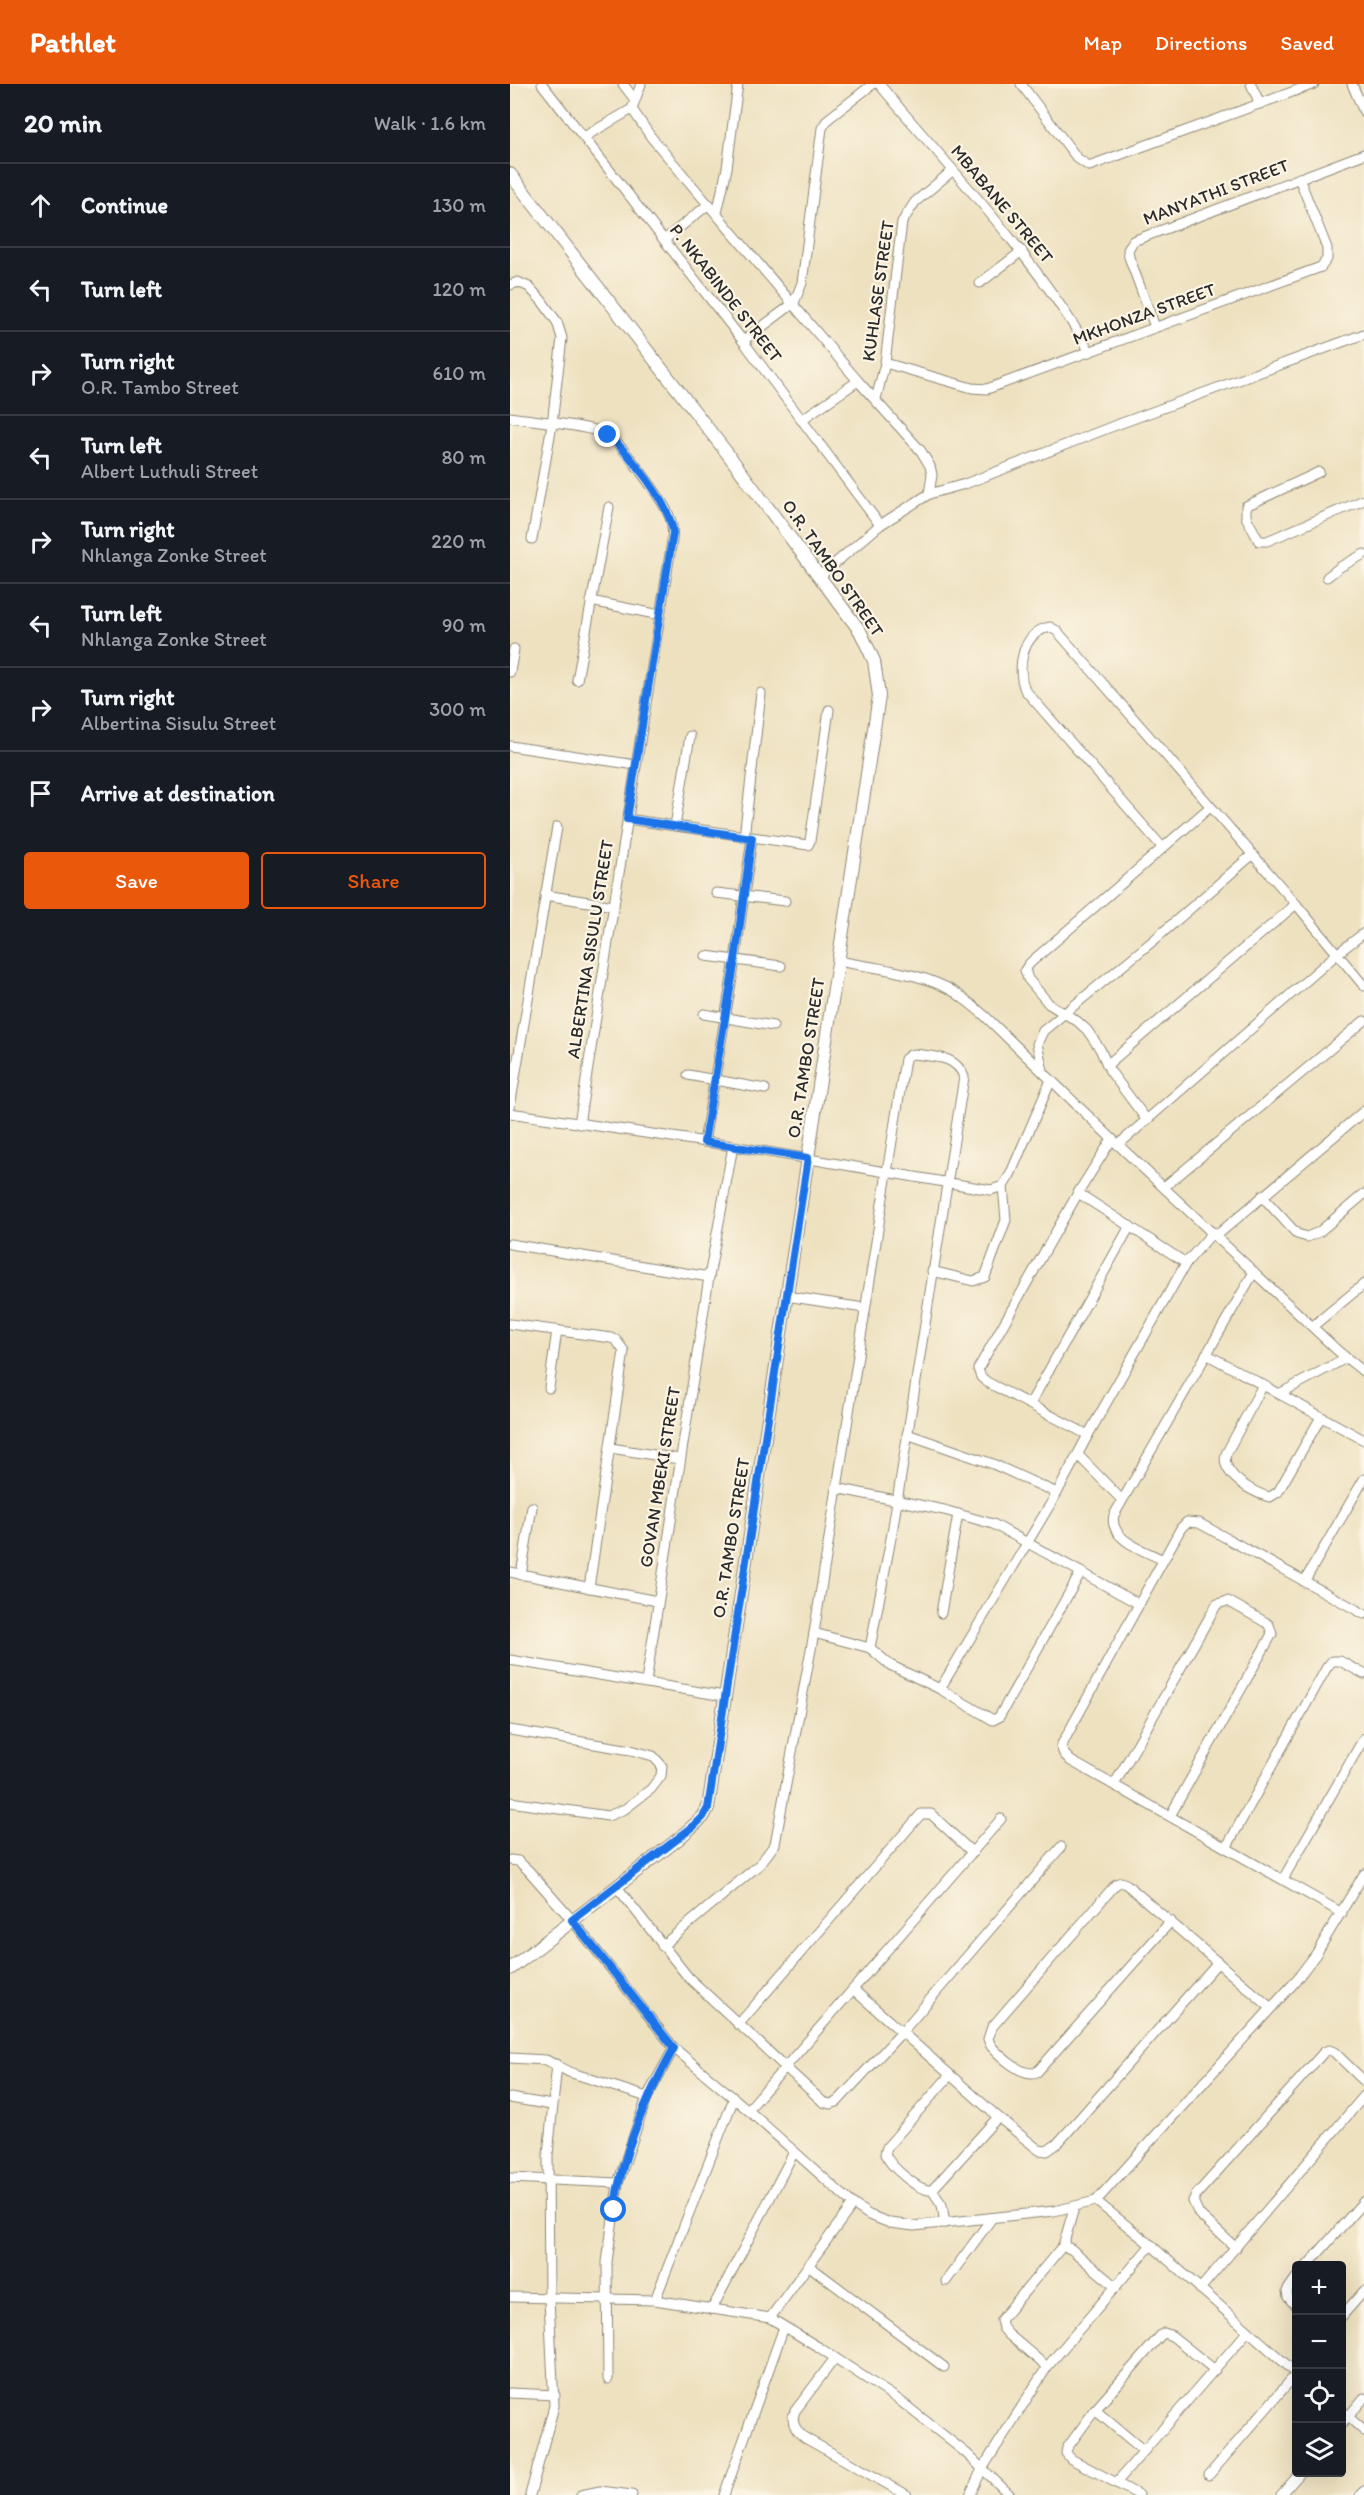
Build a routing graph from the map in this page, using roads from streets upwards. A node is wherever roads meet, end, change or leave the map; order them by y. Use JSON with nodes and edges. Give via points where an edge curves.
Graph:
{"nodes":[{"id":1,"x":542,"y":84,"type":"edge"},
{"id":2,"x":623,"y":84,"type":"edge"},
{"id":3,"x":641,"y":84,"type":"edge"},
{"id":4,"x":738,"y":84,"type":"edge"},
{"id":5,"x":873,"y":84,"type":"edge"},
{"id":6,"x":879,"y":84,"type":"edge"},
{"id":7,"x":1021,"y":84,"type":"edge"},
{"id":8,"x":1251,"y":84,"type":"edge"},
{"id":9,"x":1314,"y":84,"type":"edge"},
{"id":10,"x":1352,"y":84,"type":"edge"},
{"id":11,"x":634,"y":104,"type":"junction"},
{"id":12,"x":1260,"y":104,"type":"junction"},
{"id":13,"x":1364,"y":112,"type":"edge"},
{"id":14,"x":584,"y":137,"type":"junction"},
{"id":15,"x":1364,"y":154,"type":"edge"},
{"id":16,"x":952,"y":171,"type":"junction"},
{"id":17,"x":510,"y":174,"type":"edge"},
{"id":18,"x":1299,"y":178,"type":"junction"},
{"id":19,"x":710,"y":204,"type":"junction"},
{"id":20,"x":717,"y":213,"type":"junction"},
{"id":21,"x":663,"y":240,"type":"junction"},
{"id":22,"x":1022,"y":250,"type":"junction"},
{"id":23,"x":980,"y":283,"type":"dead end"},
{"id":24,"x":510,"y":285,"type":"edge"},
{"id":25,"x":794,"y":303,"type":"junction"},
{"id":26,"x":1155,"y":327,"type":"junction"},
{"id":27,"x":1364,"y":334,"type":"edge"},
{"id":28,"x":743,"y":341,"type":"junction"},
{"id":29,"x":1090,"y":352,"type":"junction"},
{"id":30,"x":885,"y":363,"type":"junction"},
{"id":31,"x":858,"y":381,"type":"junction"},
{"id":32,"x":876,"y":399,"type":"junction"},
{"id":33,"x":510,"y":417,"type":"edge"},
{"id":34,"x":801,"y":420,"type":"junction"},
{"id":35,"x":552,"y":424,"type":"junction"},
{"id":36,"x":1319,"y":472,"type":"dead end"},
{"id":37,"x":930,"y":494,"type":"junction"},
{"id":38,"x":1364,"y":500,"type":"edge"},
{"id":39,"x":609,"y":507,"type":"dead end"},
{"id":40,"x":880,"y":525,"type":"junction"},
{"id":41,"x":532,"y":539,"type":"dead end"},
{"id":42,"x":1364,"y":554,"type":"edge"},
{"id":43,"x":820,"y":576,"type":"junction"},
{"id":44,"x":1327,"y":576,"type":"dead end"},
{"id":45,"x":591,"y":602,"type":"junction"},
{"id":46,"x":660,"y":615,"type":"junction"},
{"id":47,"x":514,"y":649,"type":"dead end"},
{"id":48,"x":510,"y":672,"type":"edge"},
{"id":49,"x":578,"y":680,"type":"dead end"},
{"id":50,"x":761,"y":693,"type":"dead end"},
{"id":51,"x":829,"y":710,"type":"dead end"},
{"id":52,"x":690,"y":736,"type":"dead end"},
{"id":53,"x":510,"y":746,"type":"edge"},
{"id":54,"x":636,"y":765,"type":"junction"},
{"id":55,"x":1210,"y":807,"type":"junction"},
{"id":56,"x":627,"y":819,"type":"junction"},
{"id":57,"x":675,"y":826,"type":"junction"},
{"id":58,"x":557,"y":827,"type":"dead end"},
{"id":59,"x":748,"y":838,"type":"junction"},
{"id":60,"x":1163,"y":848,"type":"junction"},
{"id":61,"x":1252,"y":855,"type":"junction"},
{"id":62,"x":716,"y":893,"type":"dead end"},
{"id":63,"x":545,"y":895,"type":"junction"},
{"id":64,"x":743,"y":896,"type":"junction"},
{"id":65,"x":785,"y":901,"type":"dead end"},
{"id":66,"x":1296,"y":903,"type":"junction"},
{"id":67,"x":614,"y":906,"type":"junction"},
{"id":68,"x":1364,"y":933,"type":"edge"},
{"id":69,"x":1338,"y":953,"type":"junction"},
{"id":70,"x":706,"y":956,"type":"dead end"},
{"id":71,"x":735,"y":960,"type":"junction"},
{"id":72,"x":839,"y":961,"type":"junction"},
{"id":73,"x":781,"y":966,"type":"dead end"},
{"id":74,"x":1364,"y":986,"type":"edge"},
{"id":75,"x":704,"y":1014,"type":"dead end"},
{"id":76,"x":1065,"y":1014,"type":"junction"},
{"id":77,"x":725,"y":1017,"type":"junction"},
{"id":78,"x":1364,"y":1021,"type":"edge"},
{"id":79,"x":773,"y":1026,"type":"dead end"},
{"id":80,"x":1107,"y":1065,"type":"junction"},
{"id":81,"x":688,"y":1075,"type":"dead end"},
{"id":82,"x":1047,"y":1077,"type":"junction"},
{"id":83,"x":715,"y":1080,"type":"junction"},
{"id":84,"x":765,"y":1089,"type":"dead end"},
{"id":85,"x":510,"y":1107,"type":"edge"},
{"id":86,"x":1364,"y":1111,"type":"edge"},
{"id":87,"x":510,"y":1113,"type":"edge"},
{"id":88,"x":1146,"y":1119,"type":"junction"},
{"id":89,"x":579,"y":1124,"type":"junction"},
{"id":90,"x":704,"y":1142,"type":"junction"},
{"id":91,"x":1115,"y":1142,"type":"junction"},
{"id":92,"x":733,"y":1146,"type":"junction"},
{"id":93,"x":808,"y":1158,"type":"junction"},
{"id":94,"x":885,"y":1173,"type":"junction"},
{"id":95,"x":946,"y":1183,"type":"junction"},
{"id":96,"x":1003,"y":1186,"type":"junction"},
{"id":97,"x":1164,"y":1186,"type":"junction"},
{"id":98,"x":1078,"y":1193,"type":"junction"},
{"id":99,"x":1364,"y":1194,"type":"edge"},
{"id":100,"x":1263,"y":1196,"type":"junction"},
{"id":101,"x":1130,"y":1226,"type":"junction"},
{"id":102,"x":1214,"y":1234,"type":"junction"},
{"id":103,"x":510,"y":1244,"type":"edge"},
{"id":104,"x":1186,"y":1263,"type":"junction"},
{"id":105,"x":932,"y":1271,"type":"junction"},
{"id":106,"x":1254,"y":1272,"type":"junction"},
{"id":107,"x":709,"y":1277,"type":"junction"},
{"id":108,"x":1364,"y":1284,"type":"edge"},
{"id":109,"x":1360,"y":1294,"type":"edge"},
{"id":110,"x":786,"y":1296,"type":"junction"},
{"id":111,"x":864,"y":1308,"type":"junction"},
{"id":112,"x":510,"y":1324,"type":"edge"},
{"id":113,"x":1313,"y":1326,"type":"junction"},
{"id":114,"x":557,"y":1330,"type":"junction"},
{"id":115,"x":1206,"y":1354,"type":"junction"},
{"id":116,"x":1346,"y":1358,"type":"junction"},
{"id":117,"x":1364,"y":1372,"type":"edge"},
{"id":118,"x":1263,"y":1385,"type":"junction"},
{"id":119,"x":549,"y":1388,"type":"dead end"},
{"id":120,"x":1279,"y":1394,"type":"junction"},
{"id":121,"x":1030,"y":1404,"type":"junction"},
{"id":122,"x":1321,"y":1417,"type":"junction"},
{"id":123,"x":907,"y":1434,"type":"junction"},
{"id":124,"x":1088,"y":1435,"type":"junction"},
{"id":125,"x":1364,"y":1440,"type":"edge"},
{"id":126,"x":611,"y":1448,"type":"junction"},
{"id":127,"x":1078,"y":1455,"type":"junction"},
{"id":128,"x":680,"y":1459,"type":"junction"},
{"id":129,"x":1364,"y":1479,"type":"edge"},
{"id":130,"x":836,"y":1488,"type":"junction"},
{"id":131,"x":1057,"y":1494,"type":"junction"},
{"id":132,"x":1121,"y":1498,"type":"junction"},
{"id":133,"x":897,"y":1500,"type":"junction"},
{"id":134,"x":532,"y":1508,"type":"dead end"},
{"id":135,"x":958,"y":1514,"type":"junction"},
{"id":136,"x":1028,"y":1543,"type":"junction"},
{"id":137,"x":1163,"y":1560,"type":"junction"},
{"id":138,"x":510,"y":1572,"type":"edge"},
{"id":139,"x":1081,"y":1572,"type":"junction"},
{"id":140,"x":520,"y":1575,"type":"junction"},
{"id":141,"x":1304,"y":1582,"type":"junction"},
{"id":142,"x":589,"y":1588,"type":"junction"},
{"id":143,"x":657,"y":1601,"type":"junction"},
{"id":144,"x":1364,"y":1602,"type":"edge"},
{"id":145,"x":1139,"y":1604,"type":"junction"},
{"id":146,"x":941,"y":1613,"type":"dead end"},
{"id":147,"x":1361,"y":1613,"type":"edge"},
{"id":148,"x":814,"y":1633,"type":"junction"},
{"id":149,"x":870,"y":1648,"type":"junction"},
{"id":150,"x":510,"y":1660,"type":"edge"},
{"id":151,"x":1364,"y":1674,"type":"edge"},
{"id":152,"x":646,"y":1682,"type":"junction"},
{"id":153,"x":940,"y":1689,"type":"junction"},
{"id":154,"x":724,"y":1696,"type":"junction"},
{"id":155,"x":510,"y":1730,"type":"edge"},
{"id":156,"x":1364,"y":1738,"type":"edge"},
{"id":157,"x":1114,"y":1785,"type":"junction"},
{"id":158,"x":510,"y":1802,"type":"edge"},
{"id":159,"x":1170,"y":1816,"type":"junction"},
{"id":160,"x":1001,"y":1819,"type":"dead end"},
{"id":161,"x":1061,"y":1847,"type":"dead end"},
{"id":162,"x":1226,"y":1848,"type":"junction"},
{"id":163,"x":973,"y":1853,"type":"junction"},
{"id":164,"x":510,"y":1860,"type":"edge"},
{"id":165,"x":1364,"y":1874,"type":"edge"},
{"id":166,"x":1282,"y":1880,"type":"junction"},
{"id":167,"x":617,"y":1887,"type":"junction"},
{"id":168,"x":1342,"y":1912,"type":"junction"},
{"id":169,"x":572,"y":1920,"type":"junction"},
{"id":170,"x":1171,"y":1922,"type":"junction"},
{"id":171,"x":662,"y":1946,"type":"junction"},
{"id":172,"x":1218,"y":1962,"type":"junction"},
{"id":173,"x":510,"y":1969,"type":"edge"},
{"id":174,"x":854,"y":1990,"type":"junction"},
{"id":175,"x":1272,"y":2008,"type":"junction"},
{"id":176,"x":738,"y":2025,"type":"junction"},
{"id":177,"x":902,"y":2032,"type":"junction"},
{"id":178,"x":674,"y":2048,"type":"junction"},
{"id":179,"x":510,"y":2058,"type":"edge"},
{"id":180,"x":557,"y":2064,"type":"junction"},
{"id":181,"x":784,"y":2067,"type":"junction"},
{"id":182,"x":950,"y":2075,"type":"junction"},
{"id":183,"x":1364,"y":2081,"type":"edge"},
{"id":184,"x":647,"y":2097,"type":"junction"},
{"id":185,"x":1364,"y":2097,"type":"edge"},
{"id":186,"x":510,"y":2098,"type":"edge"},
{"id":187,"x":734,"y":2098,"type":"junction"},
{"id":188,"x":552,"y":2105,"type":"junction"},
{"id":189,"x":748,"y":2110,"type":"junction"},
{"id":190,"x":998,"y":2117,"type":"junction"},
{"id":191,"x":794,"y":2152,"type":"junction"},
{"id":192,"x":510,"y":2178,"type":"edge"},
{"id":193,"x":549,"y":2179,"type":"junction"},
{"id":194,"x":618,"y":2183,"type":"junction"},
{"id":195,"x":932,"y":2190,"type":"junction"},
{"id":196,"x":1096,"y":2201,"type":"junction"},
{"id":197,"x":1364,"y":2201,"type":"edge"},
{"id":198,"x":853,"y":2204,"type":"junction"},
{"id":199,"x":1074,"y":2208,"type":"junction"},
{"id":200,"x":992,"y":2218,"type":"junction"},
{"id":201,"x":945,"y":2223,"type":"junction"},
{"id":202,"x":1151,"y":2246,"type":"junction"},
{"id":203,"x":1064,"y":2247,"type":"junction"},
{"id":204,"x":1236,"y":2248,"type":"junction"},
{"id":205,"x":1311,"y":2261,"type":"edge"},
{"id":206,"x":808,"y":2265,"type":"junction"},
{"id":207,"x":946,"y":2281,"type":"dead end"},
{"id":208,"x":1292,"y":2284,"type":"edge"},
{"id":209,"x":1116,"y":2287,"type":"junction"},
{"id":210,"x":1200,"y":2289,"type":"junction"},
{"id":211,"x":1364,"y":2291,"type":"edge"},
{"id":212,"x":510,"y":2297,"type":"edge"},
{"id":213,"x":549,"y":2298,"type":"junction"},
{"id":214,"x":607,"y":2298,"type":"junction"},
{"id":215,"x":655,"y":2300,"type":"junction"},
{"id":216,"x":1292,"y":2302,"type":"edge"},
{"id":217,"x":712,"y":2309,"type":"junction"},
{"id":218,"x":1342,"y":2315,"type":"edge"},
{"id":219,"x":770,"y":2318,"type":"junction"},
{"id":220,"x":784,"y":2327,"type":"junction"},
{"id":221,"x":1248,"y":2331,"type":"junction"},
{"id":222,"x":836,"y":2358,"type":"junction"},
{"id":223,"x":944,"y":2367,"type":"dead end"},
{"id":224,"x":1047,"y":2367,"type":"junction"},
{"id":225,"x":1294,"y":2369,"type":"edge"},
{"id":226,"x":1215,"y":2370,"type":"junction"},
{"id":227,"x":1292,"y":2376,"type":"edge"},
{"id":228,"x":608,"y":2379,"type":"dead end"},
{"id":229,"x":510,"y":2392,"type":"edge"},
{"id":230,"x":555,"y":2395,"type":"junction"},
{"id":231,"x":1364,"y":2398,"type":"edge"},
{"id":232,"x":1095,"y":2410,"type":"junction"},
{"id":233,"x":1346,"y":2415,"type":"edge"},
{"id":234,"x":1346,"y":2418,"type":"edge"},
{"id":235,"x":1364,"y":2431,"type":"edge"},
{"id":236,"x":1144,"y":2451,"type":"junction"},
{"id":237,"x":982,"y":2469,"type":"junction"},
{"id":238,"x":1209,"y":2475,"type":"dead end"},
{"id":239,"x":1296,"y":2477,"type":"edge"},
{"id":240,"x":1116,"y":2482,"type":"junction"},
{"id":241,"x":1364,"y":2491,"type":"edge"},
{"id":242,"x":530,"y":2495,"type":"edge"},
{"id":243,"x":581,"y":2495,"type":"edge"},
{"id":244,"x":632,"y":2495,"type":"edge"},
{"id":245,"x":724,"y":2495,"type":"edge"},
{"id":246,"x":907,"y":2495,"type":"edge"},
{"id":247,"x":970,"y":2495,"type":"edge"},
{"id":248,"x":1010,"y":2495,"type":"edge"},
{"id":249,"x":1139,"y":2495,"type":"edge"},
{"id":250,"x":1281,"y":2495,"type":"edge"},
{"id":251,"x":1360,"y":2495,"type":"edge"}],
"edges":[{"from":1,"to":14,"type":"street","name":"P. NKABINDE STREET"},
{"from":2,"to":11,"type":"street"},
{"from":3,"to":11,"type":"street"},
{"from":4,"to":20,"type":"street"},
{"from":5,"to":25,"type":"street","via":[[822,128],[802,283]]},
{"from":6,"to":16,"type":"street","name":"MBABANE STREET"},
{"from":7,"to":12,"type":"street","via":[[1077,158],[1089,166]]},
{"from":8,"to":12,"type":"street"},
{"from":9,"to":12,"type":"street"},
{"from":10,"to":13,"type":"street"},
{"from":11,"to":14,"type":"street"},
{"from":11,"to":19,"type":"street","via":[[651,137]]},
{"from":14,"to":21,"type":"street","name":"P. NKABINDE STREET"},
{"from":15,"to":18,"type":"street","name":"MANYATHI STREET"},
{"from":16,"to":22,"type":"street","name":"MBABANE STREET"},
{"from":16,"to":30,"type":"street","name":"KUHLASE STREET","via":[[910,207],[902,222]]},
{"from":17,"to":43,"type":"street","name":"O.R. TAMBO STREET"},
{"from":18,"to":26,"type":"street","name":"MANYATHI STREET","via":[[1132,241],[1129,256]]},
{"from":18,"to":26,"type":"street","name":"MKHONZA STREET","via":[[1326,244],[1328,256],[1324,264]]},
{"from":19,"to":20,"type":"street"},
{"from":19,"to":21,"type":"street"},
{"from":20,"to":25,"type":"street"},
{"from":21,"to":28,"type":"street","name":"P. NKABINDE STREET"},
{"from":22,"to":23,"type":"street"},
{"from":22,"to":29,"type":"street","name":"MBABANE STREET"},
{"from":24,"to":35,"type":"street","via":[[518,282],[529,287],[560,329],[563,347]]},
{"from":25,"to":28,"type":"street"},
{"from":25,"to":31,"type":"street"},
{"from":26,"to":29,"type":"street","name":"MKHONZA STREET"},
{"from":27,"to":37,"type":"street"},
{"from":28,"to":34,"type":"street","name":"P. NKABINDE STREET"},
{"from":29,"to":30,"type":"street","name":"MKHONZA STREET","via":[[984,390]]},
{"from":30,"to":32,"type":"street","name":"KUHLASE STREET"},
{"from":31,"to":32,"type":"street"},
{"from":31,"to":34,"type":"street"},
{"from":32,"to":37,"type":"street","via":[[926,458],[932,475]]},
{"from":33,"to":35,"type":"street","name":"ALBERTINA SISULU STREET"},
{"from":34,"to":40,"type":"street","name":"P. NKABINDE STREET"},
{"from":35,"to":41,"type":"street"},
{"from":35,"to":46,"type":"street","name":"ALBERTINA SISULU STREET","via":[[608,435],[626,453],[670,515],[673,533]]},
{"from":36,"to":38,"type":"street","via":[[1246,506],[1246,517],[1259,541]]},
{"from":37,"to":40,"type":"street"},
{"from":39,"to":45,"type":"street"},
{"from":40,"to":43,"type":"street"},
{"from":42,"to":44,"type":"street"},
{"from":43,"to":72,"type":"street","name":"O.R. TAMBO STREET","via":[[860,631],[874,660],[879,684]]},
{"from":45,"to":46,"type":"street"},
{"from":45,"to":49,"type":"street"},
{"from":46,"to":54,"type":"street","name":"ALBERTINA SISULU STREET"},
{"from":47,"to":48,"type":"street"},
{"from":50,"to":59,"type":"street"},
{"from":51,"to":59,"type":"street","via":[[808,845]]},
{"from":52,"to":57,"type":"street"},
{"from":53,"to":54,"type":"street"},
{"from":54,"to":56,"type":"street","name":"ALBERTINA SISULU STREET"},
{"from":55,"to":60,"type":"street"},
{"from":55,"to":60,"type":"street","via":[[1057,631],[1047,627],[1031,639],[1020,670],[1025,690]]},
{"from":55,"to":61,"type":"street"},
{"from":56,"to":57,"type":"street"},
{"from":56,"to":67,"type":"street","name":"ALBERTINA SISULU STREET"},
{"from":57,"to":59,"type":"street"},
{"from":58,"to":63,"type":"street"},
{"from":59,"to":64,"type":"street"},
{"from":60,"to":76,"type":"street","via":[[1027,967],[1031,984],[1049,1004]]},
{"from":61,"to":66,"type":"street"},
{"from":61,"to":76,"type":"street"},
{"from":62,"to":64,"type":"street"},
{"from":63,"to":67,"type":"street"},
{"from":63,"to":85,"type":"street"},
{"from":64,"to":65,"type":"street"},
{"from":64,"to":71,"type":"street"},
{"from":66,"to":69,"type":"street"},
{"from":66,"to":80,"type":"street"},
{"from":67,"to":89,"type":"street","name":"ALBERTINA SISULU STREET"},
{"from":68,"to":69,"type":"street"},
{"from":69,"to":74,"type":"street"},
{"from":69,"to":88,"type":"street"},
{"from":70,"to":71,"type":"street"},
{"from":71,"to":73,"type":"street"},
{"from":71,"to":77,"type":"street"},
{"from":72,"to":82,"type":"street","via":[[926,980],[955,993],[985,1016]]},
{"from":72,"to":93,"type":"street","name":"O.R. TAMBO STREET"},
{"from":75,"to":77,"type":"street"},
{"from":76,"to":80,"type":"street","via":[[1087,1030]]},
{"from":76,"to":82,"type":"street","via":[[1043,1031],[1038,1040],[1037,1049]]},
{"from":77,"to":79,"type":"street"},
{"from":77,"to":83,"type":"street"},
{"from":78,"to":97,"type":"street"},
{"from":80,"to":88,"type":"street"},
{"from":81,"to":83,"type":"street"},
{"from":82,"to":91,"type":"street"},
{"from":82,"to":96,"type":"street"},
{"from":83,"to":84,"type":"street"},
{"from":83,"to":90,"type":"street"},
{"from":86,"to":100,"type":"street"},
{"from":87,"to":89,"type":"street"},
{"from":88,"to":91,"type":"street"},
{"from":89,"to":90,"type":"street"},
{"from":90,"to":92,"type":"street"},
{"from":91,"to":97,"type":"street"},
{"from":91,"to":98,"type":"street"},
{"from":92,"to":93,"type":"street"},
{"from":92,"to":107,"type":"street","name":"GOVAN MBEKI STREET"},
{"from":93,"to":94,"type":"street"},
{"from":93,"to":110,"type":"street","name":"O.R. TAMBO STREET"},
{"from":94,"to":95,"type":"street"},
{"from":94,"to":95,"type":"street","via":[[905,1059],[914,1054],[951,1060],[964,1077]]},
{"from":94,"to":111,"type":"street"},
{"from":95,"to":96,"type":"street","via":[[991,1190]]},
{"from":95,"to":105,"type":"street"},
{"from":96,"to":105,"type":"street","via":[[1006,1220],[985,1277],[973,1281]]},
{"from":97,"to":102,"type":"street"},
{"from":98,"to":101,"type":"street"},
{"from":98,"to":121,"type":"street","via":[[978,1370],[983,1380]]},
{"from":99,"to":100,"type":"street","via":[[1316,1235],[1308,1237],[1297,1234]]},
{"from":100,"to":102,"type":"street"},
{"from":101,"to":104,"type":"street"},
{"from":101,"to":121,"type":"street"},
{"from":102,"to":104,"type":"street"},
{"from":102,"to":106,"type":"street"},
{"from":103,"to":107,"type":"street"},
{"from":104,"to":124,"type":"street"},
{"from":105,"to":123,"type":"street"},
{"from":106,"to":113,"type":"street"},
{"from":106,"to":115,"type":"street"},
{"from":107,"to":128,"type":"street","name":"GOVAN MBEKI STREET"},
{"from":108,"to":109,"type":"street"},
{"from":109,"to":113,"type":"street"},
{"from":110,"to":111,"type":"street"},
{"from":110,"to":154,"type":"street","name":"O.R. TAMBO STREET"},
{"from":111,"to":130,"type":"street"},
{"from":112,"to":114,"type":"street"},
{"from":113,"to":116,"type":"street"},
{"from":114,"to":119,"type":"street"},
{"from":114,"to":126,"type":"street","via":[[611,1338],[622,1347]]},
{"from":115,"to":118,"type":"street"},
{"from":115,"to":132,"type":"street"},
{"from":116,"to":117,"type":"street"},
{"from":116,"to":120,"type":"street"},
{"from":118,"to":120,"type":"street"},
{"from":118,"to":122,"type":"street","via":[[1224,1462],[1230,1475],[1258,1493],[1270,1497],[1278,1492]]},
{"from":120,"to":122,"type":"street"},
{"from":121,"to":124,"type":"street"},
{"from":122,"to":125,"type":"street"},
{"from":123,"to":131,"type":"street","via":[[993,1464]]},
{"from":123,"to":133,"type":"street"},
{"from":124,"to":127,"type":"street"},
{"from":126,"to":128,"type":"street"},
{"from":126,"to":142,"type":"street"},
{"from":127,"to":131,"type":"street"},
{"from":127,"to":132,"type":"street"},
{"from":128,"to":143,"type":"street","name":"GOVAN MBEKI STREET"},
{"from":129,"to":141,"type":"street"},
{"from":130,"to":133,"type":"street"},
{"from":130,"to":148,"type":"street"},
{"from":131,"to":136,"type":"street"},
{"from":132,"to":137,"type":"street","via":[[1113,1520],[1117,1533]]},
{"from":133,"to":135,"type":"street"},
{"from":133,"to":149,"type":"street"},
{"from":134,"to":140,"type":"street"},
{"from":135,"to":136,"type":"street","via":[[993,1524]]},
{"from":135,"to":146,"type":"street"},
{"from":136,"to":139,"type":"street"},
{"from":136,"to":153,"type":"street"},
{"from":137,"to":141,"type":"street","via":[[1181,1528],[1194,1521]]},
{"from":137,"to":145,"type":"street"},
{"from":138,"to":140,"type":"street"},
{"from":139,"to":145,"type":"street"},
{"from":139,"to":153,"type":"street","via":[[998,1719],[988,1719]]},
{"from":140,"to":142,"type":"street"},
{"from":141,"to":147,"type":"street"},
{"from":142,"to":143,"type":"street"},
{"from":143,"to":152,"type":"street","name":"GOVAN MBEKI STREET"},
{"from":144,"to":147,"type":"street"},
{"from":145,"to":157,"type":"street","via":[[1061,1746],[1071,1761]]},
{"from":148,"to":149,"type":"street"},
{"from":148,"to":171,"type":"street","via":[[775,1844],[760,1864]]},
{"from":149,"to":153,"type":"street","via":[[890,1665]]},
{"from":150,"to":152,"type":"street"},
{"from":151,"to":162,"type":"street","via":[[1340,1661],[1332,1661],[1327,1667]]},
{"from":152,"to":154,"type":"street"},
{"from":154,"to":167,"type":"street","name":"O.R. TAMBO STREET","via":[[708,1808],[703,1817]]},
{"from":155,"to":158,"type":"street","via":[[639,1752],[653,1756],[662,1766],[661,1776],[651,1789],[615,1814],[603,1816]]},
{"from":156,"to":166,"type":"street"},
{"from":157,"to":159,"type":"street"},
{"from":157,"to":159,"type":"street","via":[[1217,1604],[1228,1601],[1247,1611],[1269,1625],[1272,1634]]},
{"from":159,"to":162,"type":"street"},
{"from":160,"to":163,"type":"street"},
{"from":161,"to":177,"type":"street"},
{"from":162,"to":166,"type":"street"},
{"from":163,"to":174,"type":"street"},
{"from":163,"to":176,"type":"street","via":[[931,1814],[921,1814]]},
{"from":164,"to":169,"type":"street","via":[[522,1863]]},
{"from":165,"to":168,"type":"street"},
{"from":166,"to":168,"type":"street"},
{"from":167,"to":169,"type":"street","name":"O.R. TAMBO STREET"},
{"from":167,"to":171,"type":"street"},
{"from":168,"to":175,"type":"street","via":[[1316,1954]]},
{"from":169,"to":173,"type":"street","name":"O.R. TAMBO STREET"},
{"from":169,"to":178,"type":"street"},
{"from":170,"to":170,"type":"street","via":[[1126,1884],[1117,1883],[992,2027],[988,2039],[991,2046],[1024,2073],[1037,2072]]},
{"from":170,"to":172,"type":"street"},
{"from":171,"to":176,"type":"street"},
{"from":172,"to":175,"type":"street"},
{"from":172,"to":190,"type":"street","via":[[1054,2147],[1039,2150]]},
{"from":174,"to":177,"type":"street"},
{"from":174,"to":181,"type":"street"},
{"from":175,"to":196,"type":"street"},
{"from":176,"to":181,"type":"street"},
{"from":177,"to":181,"type":"street","via":[[834,2104],[824,2102]]},
{"from":177,"to":182,"type":"street"},
{"from":178,"to":184,"type":"street"},
{"from":178,"to":187,"type":"street"},
{"from":179,"to":180,"type":"street"},
{"from":180,"to":184,"type":"street","via":[[569,2072]]},
{"from":180,"to":188,"type":"street"},
{"from":181,"to":189,"type":"street"},
{"from":182,"to":190,"type":"street"},
{"from":182,"to":195,"type":"street","via":[[885,2151],[888,2161],[920,2188]]},
{"from":183,"to":204,"type":"street","via":[[1334,2052],[1324,2052],[1196,2195],[1196,2210]]},
{"from":184,"to":194,"type":"street"},
{"from":185,"to":204,"type":"street"},
{"from":186,"to":188,"type":"street"},
{"from":187,"to":189,"type":"street"},
{"from":187,"to":215,"type":"street"},
{"from":188,"to":193,"type":"street"},
{"from":189,"to":191,"type":"street"},
{"from":190,"to":195,"type":"street"},
{"from":191,"to":198,"type":"street"},
{"from":191,"to":217,"type":"street"},
{"from":192,"to":193,"type":"street"},
{"from":193,"to":194,"type":"street"},
{"from":193,"to":213,"type":"street"},
{"from":194,"to":214,"type":"street"},
{"from":195,"to":201,"type":"street","via":[[942,2205]]},
{"from":196,"to":199,"type":"street"},
{"from":196,"to":202,"type":"street"},
{"from":197,"to":205,"type":"street"},
{"from":198,"to":201,"type":"street","via":[[890,2223]]},
{"from":198,"to":206,"type":"street"},
{"from":199,"to":200,"type":"street"},
{"from":199,"to":203,"type":"street"},
{"from":200,"to":201,"type":"street"},
{"from":200,"to":207,"type":"street"},
{"from":202,"to":209,"type":"street"},
{"from":202,"to":210,"type":"street"},
{"from":203,"to":209,"type":"street","via":[[1071,2248]]},
{"from":203,"to":224,"type":"street","via":[[1001,2320],[1008,2334]]},
{"from":204,"to":210,"type":"street"},
{"from":206,"to":219,"type":"street"},
{"from":206,"to":223,"type":"street"},
{"from":208,"to":216,"type":"street","via":[[1287,2291]]},
{"from":209,"to":224,"type":"street"},
{"from":210,"to":221,"type":"street"},
{"from":211,"to":218,"type":"street"},
{"from":212,"to":213,"type":"street"},
{"from":213,"to":214,"type":"street"},
{"from":213,"to":230,"type":"street"},
{"from":214,"to":215,"type":"street"},
{"from":214,"to":228,"type":"street"},
{"from":215,"to":217,"type":"street"},
{"from":217,"to":219,"type":"street"},
{"from":219,"to":220,"type":"street"},
{"from":220,"to":222,"type":"street"},
{"from":220,"to":245,"type":"street"},
{"from":221,"to":225,"type":"street"},
{"from":221,"to":226,"type":"street"},
{"from":222,"to":237,"type":"street","via":[[898,2400]]},
{"from":222,"to":246,"type":"street","via":[[795,2411],[795,2427],[805,2438]]},
{"from":224,"to":237,"type":"street"},
{"from":226,"to":232,"type":"street","via":[[1164,2333]]},
{"from":226,"to":236,"type":"street"},
{"from":227,"to":238,"type":"street"},
{"from":229,"to":230,"type":"street"},
{"from":230,"to":242,"type":"street","via":[[553,2416]]},
{"from":231,"to":233,"type":"street"},
{"from":232,"to":236,"type":"street"},
{"from":232,"to":240,"type":"street","via":[[1066,2453]]},
{"from":234,"to":235,"type":"street"},
{"from":236,"to":240,"type":"street"},
{"from":237,"to":247,"type":"street"},
{"from":237,"to":248,"type":"street"},
{"from":239,"to":250,"type":"street"},
{"from":240,"to":249,"type":"street"},
{"from":241,"to":251,"type":"street"},
{"from":243,"to":244,"type":"street","via":[[600,2491]]}]}
